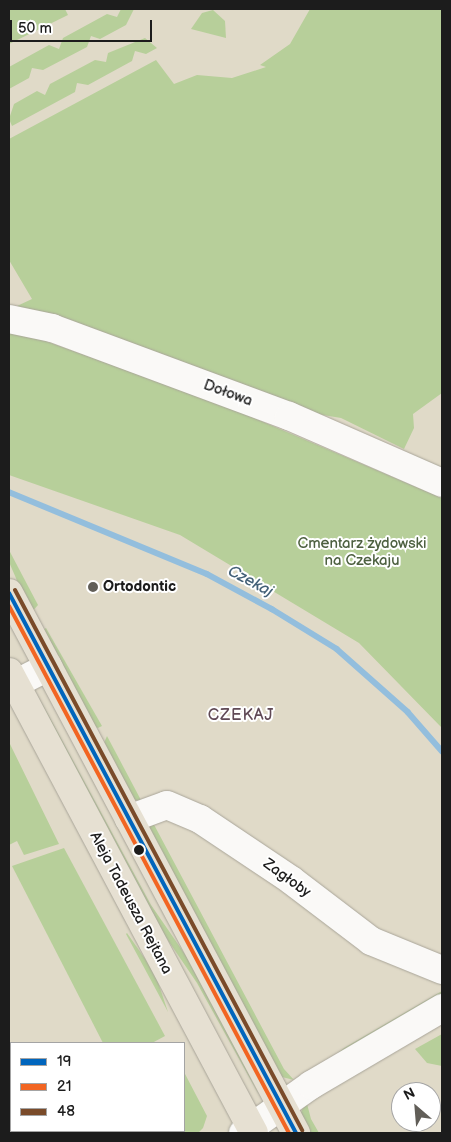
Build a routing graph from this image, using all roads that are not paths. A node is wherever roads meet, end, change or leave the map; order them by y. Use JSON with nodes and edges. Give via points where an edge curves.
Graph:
{"nodes":[{"id":1,"x":9,"y":319,"type":"edge"},
{"id":2,"x":442,"y":483,"type":"edge"},
{"id":3,"x":9,"y":593,"type":"edge"},
{"id":4,"x":48,"y":667,"type":"junction"},
{"id":5,"x":11,"y":681,"type":"edge"},
{"id":6,"x":129,"y":818,"type":"junction"},
{"id":7,"x":442,"y":970,"type":"edge"},
{"id":8,"x":442,"y":1008,"type":"edge"},
{"id":9,"x":281,"y":1105,"type":"junction"},
{"id":10,"x":250,"y":1132,"type":"edge"},
{"id":11,"x":296,"y":1133,"type":"edge"}],
"edges":[{"from":1,"to":2,"type":"street","name":"Dołowa","via":[[52,328],[289,416]]},
{"from":3,"to":4,"type":"main road"},
{"from":4,"to":5,"type":"street"},
{"from":4,"to":6,"type":"main road"},
{"from":5,"to":10,"type":"main road","name":"Aleja Tadeusza Rejtana"},
{"from":6,"to":7,"type":"street","name":"Zagłoby","via":[[167,805],[200,819],[292,880],[371,941]]},
{"from":6,"to":9,"type":"main road"},
{"from":8,"to":9,"type":"street"},
{"from":9,"to":10,"type":"street"},
{"from":9,"to":11,"type":"main road"}]}
